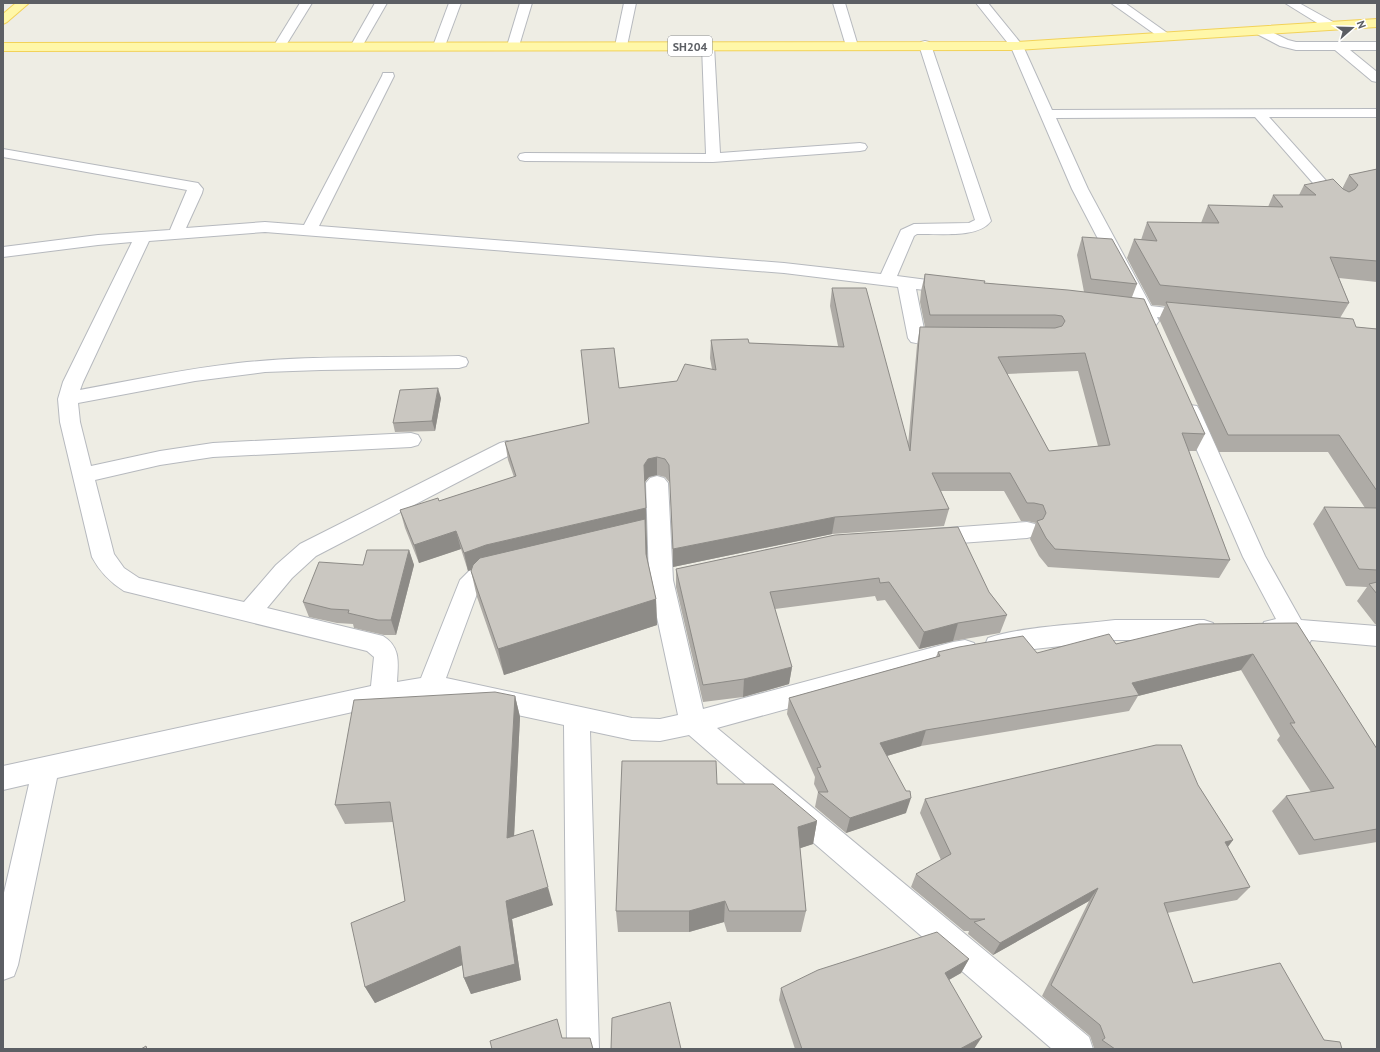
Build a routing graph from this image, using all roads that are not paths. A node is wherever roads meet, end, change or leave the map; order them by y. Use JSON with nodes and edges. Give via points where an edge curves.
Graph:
{"nodes":[{"id":1,"x":23,"y":3,"type":"edge"},
{"id":2,"x":306,"y":3,"type":"edge"},
{"id":3,"x":381,"y":3,"type":"edge"},
{"id":4,"x":455,"y":3,"type":"edge"},
{"id":5,"x":526,"y":3,"type":"edge"},
{"id":6,"x":630,"y":3,"type":"edge"},
{"id":7,"x":839,"y":3,"type":"edge"},
{"id":8,"x":982,"y":3,"type":"edge"},
{"id":9,"x":1117,"y":3,"type":"edge"},
{"id":10,"x":1291,"y":3,"type":"edge"},
{"id":11,"x":3,"y":20,"type":"edge"},
{"id":12,"x":1377,"y":23,"type":"edge"},
{"id":13,"x":1332,"y":26,"type":"junction"},
{"id":14,"x":1262,"y":31,"type":"junction"},
{"id":15,"x":1168,"y":37,"type":"junction"},
{"id":16,"x":925,"y":45,"type":"junction"},
{"id":17,"x":356,"y":46,"type":"junction"},
{"id":18,"x":439,"y":46,"type":"junction"},
{"id":19,"x":513,"y":46,"type":"junction"},
{"id":20,"x":621,"y":46,"type":"junction"},
{"id":21,"x":708,"y":46,"type":"junction"},
{"id":22,"x":852,"y":46,"type":"junction"},
{"id":23,"x":1017,"y":46,"type":"junction"},
{"id":24,"x":1338,"y":46,"type":"junction"},
{"id":25,"x":1377,"y":46,"type":"edge"},
{"id":26,"x":3,"y":47,"type":"edge"},
{"id":27,"x":279,"y":47,"type":"junction"},
{"id":28,"x":388,"y":76,"type":"dead end"},
{"id":29,"x":1376,"y":77,"type":"edge"},
{"id":30,"x":1377,"y":113,"type":"edge"},
{"id":31,"x":1047,"y":114,"type":"junction"},
{"id":32,"x":1259,"y":114,"type":"junction"},
{"id":33,"x":860,"y":147,"type":"dead end"},
{"id":34,"x":3,"y":153,"type":"edge"},
{"id":35,"x":525,"y":157,"type":"dead end"},
{"id":36,"x":713,"y":158,"type":"junction"},
{"id":37,"x":1339,"y":204,"type":"edge"},
{"id":38,"x":309,"y":231,"type":"junction"},
{"id":39,"x":176,"y":234,"type":"junction"},
{"id":40,"x":144,"y":236,"type":"junction"},
{"id":41,"x":3,"y":252,"type":"edge"},
{"id":42,"x":887,"y":280,"type":"junction"},
{"id":43,"x":906,"y":282,"type":"junction"},
{"id":44,"x":968,"y":290,"type":"edge"},
{"id":45,"x":1107,"y":306,"type":"edge"},
{"id":46,"x":1145,"y":311,"type":"junction"},
{"id":47,"x":1209,"y":318,"type":"edge"},
{"id":48,"x":961,"y":339,"type":"edge"},
{"id":49,"x":1158,"y":340,"type":"edge"},
{"id":50,"x":459,"y":362,"type":"dead end"},
{"id":51,"x":1184,"y":398,"type":"edge"},
{"id":52,"x":68,"y":399,"type":"junction"},
{"id":53,"x":411,"y":440,"type":"dead end"},
{"id":54,"x":506,"y":448,"type":"edge"},
{"id":55,"x":82,"y":475,"type":"junction"},
{"id":56,"x":657,"y":483,"type":"dead end"},
{"id":57,"x":1027,"y":530,"type":"dead end"},
{"id":58,"x":659,"y":532,"type":"junction"},
{"id":59,"x":636,"y":538,"type":"edge"},
{"id":60,"x":910,"y":539,"type":"edge"},
{"id":61,"x":521,"y":565,"type":"edge"},
{"id":62,"x":685,"y":575,"type":"edge"},
{"id":63,"x":661,"y":580,"type":"junction"},
{"id":64,"x":249,"y":613,"type":"junction"},
{"id":65,"x":1223,"y":629,"type":"edge"},
{"id":66,"x":1254,"y":629,"type":"edge"},
{"id":67,"x":1293,"y":629,"type":"junction"},
{"id":68,"x":1377,"y":636,"type":"edge"},
{"id":69,"x":1310,"y":656,"type":"edge"},
{"id":70,"x":430,"y":687,"type":"junction"},
{"id":71,"x":383,"y":695,"type":"junction"},
{"id":72,"x":577,"y":717,"type":"junction"},
{"id":73,"x":693,"y":723,"type":"junction"},
{"id":74,"x":46,"y":768,"type":"junction"},
{"id":75,"x":3,"y":778,"type":"edge"},
{"id":76,"x":3,"y":965,"type":"edge"},
{"id":77,"x":583,"y":1049,"type":"edge"},
{"id":78,"x":1077,"y":1049,"type":"edge"}],
"edges":[{"from":1,"to":11,"type":"main road"},
{"from":2,"to":27,"type":"street"},
{"from":3,"to":17,"type":"street"},
{"from":4,"to":18,"type":"street"},
{"from":5,"to":19,"type":"street"},
{"from":6,"to":20,"type":"street"},
{"from":7,"to":22,"type":"street"},
{"from":8,"to":23,"type":"street"},
{"from":9,"to":15,"type":"street"},
{"from":10,"to":13,"type":"street"},
{"from":12,"to":13,"type":"main road","number":"SH204"},
{"from":13,"to":14,"type":"main road","number":"SH204"},
{"from":14,"to":15,"type":"main road","number":"SH204"},
{"from":14,"to":24,"type":"street","via":[[1290,45]]},
{"from":15,"to":23,"type":"main road","number":"SH204"},
{"from":16,"to":22,"type":"main road","number":"SH204"},
{"from":16,"to":23,"type":"main road","number":"SH204"},
{"from":16,"to":42,"type":"street","via":[[982,222],[972,228],[910,230]]},
{"from":17,"to":18,"type":"main road","number":"SH204"},
{"from":17,"to":27,"type":"main road","number":"SH204"},
{"from":18,"to":19,"type":"main road","number":"SH204"},
{"from":19,"to":20,"type":"main road","number":"SH204"},
{"from":20,"to":21,"type":"main road","number":"SH204"},
{"from":21,"to":22,"type":"main road","number":"SH204"},
{"from":21,"to":36,"type":"street"},
{"from":23,"to":31,"type":"street"},
{"from":24,"to":25,"type":"street"},
{"from":24,"to":29,"type":"street"},
{"from":26,"to":27,"type":"main road","number":"SH204"},
{"from":28,"to":38,"type":"street"},
{"from":30,"to":32,"type":"street"},
{"from":31,"to":32,"type":"street"},
{"from":31,"to":46,"type":"street","via":[[1080,189]]},
{"from":32,"to":37,"type":"street"},
{"from":33,"to":36,"type":"street"},
{"from":34,"to":39,"type":"street","via":[[193,186],[194,193]]},
{"from":35,"to":36,"type":"street"},
{"from":38,"to":39,"type":"street","via":[[265,227]]},
{"from":38,"to":42,"type":"street","via":[[776,267]]},
{"from":39,"to":40,"type":"street"},
{"from":40,"to":41,"type":"street"},
{"from":40,"to":52,"type":"street","via":[[73,382]]},
{"from":42,"to":43,"type":"street"},
{"from":43,"to":44,"type":"street"},
{"from":43,"to":48,"type":"street","via":[[917,338]]},
{"from":45,"to":46,"type":"street"},
{"from":46,"to":47,"type":"street"},
{"from":46,"to":49,"type":"street"},
{"from":50,"to":52,"type":"street","via":[[292,365],[239,369]]},
{"from":51,"to":67,"type":"street","via":[[1254,557]]},
{"from":52,"to":55,"type":"street","via":[[70,422]]},
{"from":53,"to":55,"type":"street","via":[[213,450],[160,458]]},
{"from":54,"to":64,"type":"street","via":[[308,550],[284,570]]},
{"from":55,"to":64,"type":"street","via":[[103,557],[116,574],[132,585]]},
{"from":56,"to":58,"type":"street"},
{"from":57,"to":60,"type":"street"},
{"from":58,"to":59,"type":"street"},
{"from":58,"to":63,"type":"street"},
{"from":61,"to":70,"type":"street","via":[[477,577],[468,586]]},
{"from":62,"to":63,"type":"street"},
{"from":63,"to":73,"type":"street"},
{"from":64,"to":71,"type":"street","via":[[374,643],[382,648],[386,657]]},
{"from":65,"to":73,"type":"street","via":[[1115,630],[953,652]]},
{"from":66,"to":67,"type":"street"},
{"from":67,"to":68,"type":"street"},
{"from":67,"to":69,"type":"street"},
{"from":70,"to":71,"type":"street"},
{"from":70,"to":72,"type":"street"},
{"from":71,"to":74,"type":"street"},
{"from":72,"to":73,"type":"street","via":[[632,729],[660,730]]},
{"from":72,"to":77,"type":"street"},
{"from":73,"to":78,"type":"street"},
{"from":74,"to":75,"type":"street"},
{"from":74,"to":76,"type":"street"}]}
